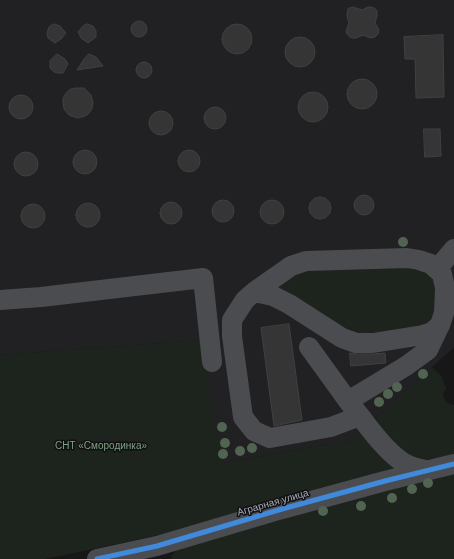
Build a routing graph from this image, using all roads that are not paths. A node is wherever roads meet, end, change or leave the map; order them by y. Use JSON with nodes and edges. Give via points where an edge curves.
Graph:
{"nodes":[{"id":1,"x":454,"y":249,"type":"edge"},
{"id":2,"x":437,"y":269,"type":"junction"},
{"id":3,"x":254,"y":292,"type":"junction"},
{"id":4,"x":0,"y":300,"type":"edge"},
{"id":5,"x":440,"y":325,"type":"junction"},
{"id":6,"x":309,"y":347,"type":"dead end"},
{"id":7,"x":212,"y":362,"type":"dead end"},
{"id":8,"x":354,"y":408,"type":"junction"},
{"id":9,"x":454,"y":464,"type":"edge"},
{"id":10,"x":427,"y":470,"type":"junction"},
{"id":11,"x":158,"y":553,"type":"edge"},
{"id":12,"x":97,"y":559,"type":"edge"}],
"edges":[{"from":1,"to":2,"type":"street"},
{"from":2,"to":3,"type":"street","via":[[431,264],[406,258],[306,261],[291,266]]},
{"from":2,"to":5,"type":"street","via":[[442,274],[445,288],[444,312]]},
{"from":3,"to":5,"type":"street","via":[[273,296],[289,304],[342,338],[356,343],[373,343],[423,335]]},
{"from":3,"to":8,"type":"street","via":[[245,300],[232,320],[243,417],[254,431],[270,438],[332,427]]},
{"from":4,"to":7,"type":"street","via":[[203,278]]},
{"from":5,"to":8,"type":"street","via":[[428,350]]},
{"from":6,"to":8,"type":"street"},
{"from":8,"to":10,"type":"street","via":[[396,457],[408,465]]},
{"from":9,"to":10,"type":"street","name":"Аграрная улица"},
{"from":10,"to":11,"type":"street","name":"Аграрная улица","via":[[290,507]]},
{"from":11,"to":12,"type":"street","name":"Аграрная улица"}]}
